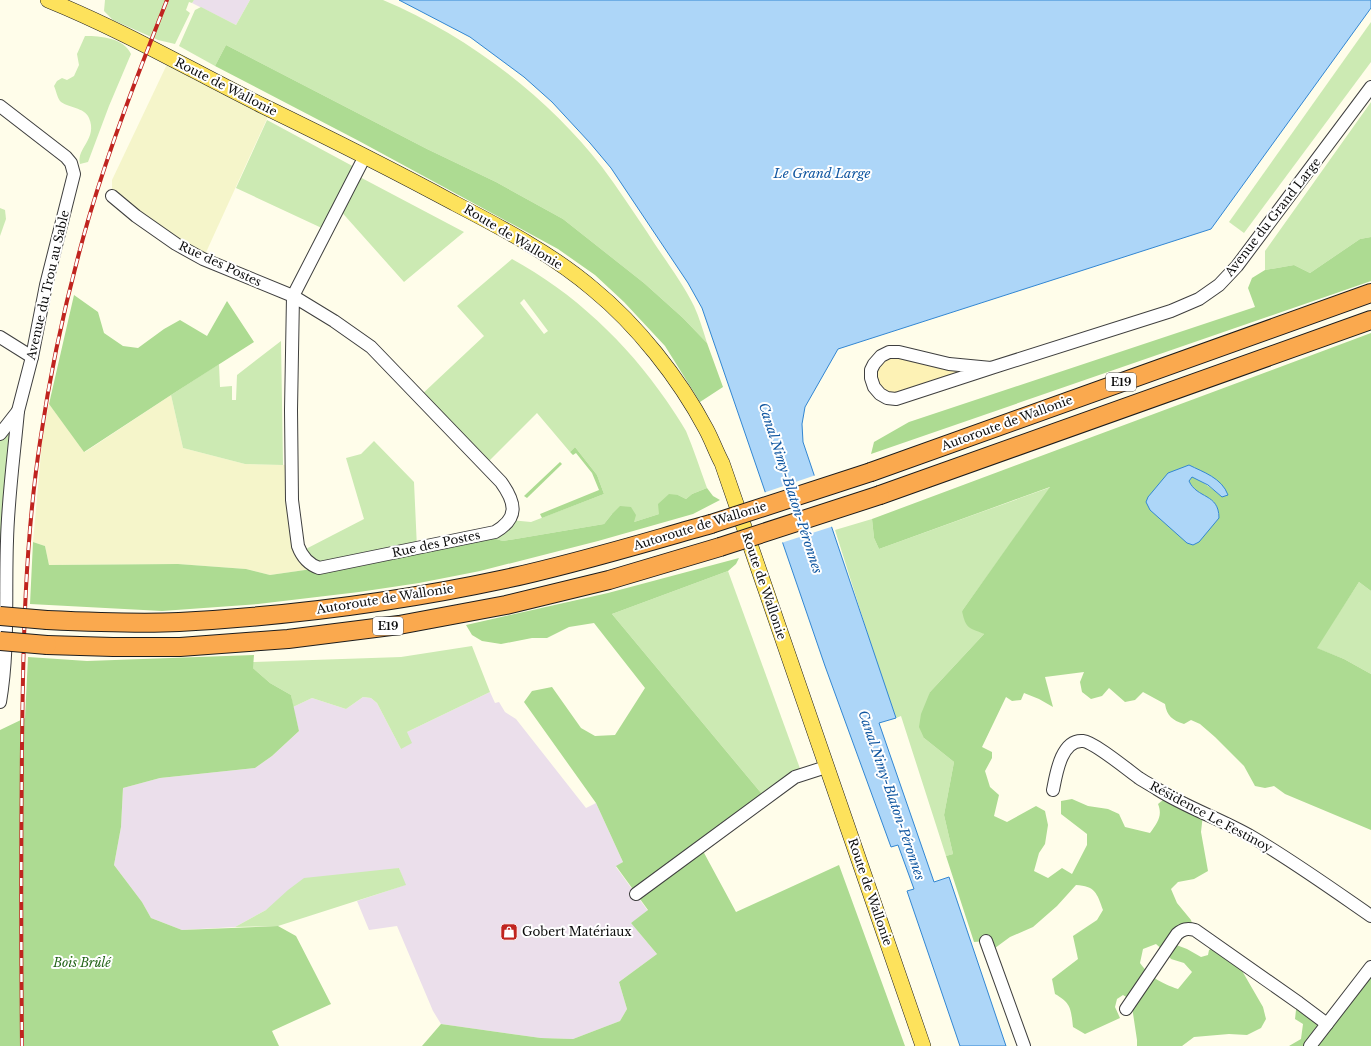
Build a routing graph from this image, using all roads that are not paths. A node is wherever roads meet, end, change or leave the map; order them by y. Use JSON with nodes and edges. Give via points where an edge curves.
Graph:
{"nodes":[{"id":1,"x":48,"y":0,"type":"edge"},
{"id":2,"x":1371,"y":87,"type":"edge"},
{"id":3,"x":0,"y":106,"type":"edge"},
{"id":4,"x":365,"y":156,"type":"junction"},
{"id":5,"x":112,"y":196,"type":"dead end"},
{"id":6,"x":1371,"y":293,"type":"edge"},
{"id":7,"x":293,"y":296,"type":"junction"},
{"id":8,"x":1371,"y":320,"type":"edge"},
{"id":9,"x":0,"y":337,"type":"edge"},
{"id":10,"x":32,"y":357,"type":"junction"},
{"id":11,"x":990,"y":368,"type":"junction"},
{"id":12,"x":18,"y":411,"type":"junction"},
{"id":13,"x":0,"y":434,"type":"edge"},
{"id":14,"x":0,"y":616,"type":"edge"},
{"id":15,"x":0,"y":641,"type":"edge"},
{"id":16,"x":0,"y":702,"type":"edge"},
{"id":17,"x":826,"y":767,"type":"junction"},
{"id":18,"x":1053,"y":790,"type":"dead end"},
{"id":19,"x":636,"y":894,"type":"dead end"},
{"id":20,"x":1371,"y":916,"type":"edge"},
{"id":21,"x":986,"y":941,"type":"dead end"},
{"id":22,"x":1371,"y":967,"type":"edge"},
{"id":23,"x":1126,"y":1009,"type":"dead end"},
{"id":24,"x":1327,"y":1024,"type":"junction"},
{"id":25,"x":923,"y":1046,"type":"edge"},
{"id":26,"x":1024,"y":1046,"type":"edge"},
{"id":27,"x":1310,"y":1046,"type":"edge"}],
"edges":[{"from":1,"to":4,"type":"main road","name":"Route de Wallonie","via":[[133,39]]},
{"from":2,"to":11,"type":"street","name":"Avenue du Grand Large","via":[[1237,266],[1219,285],[1199,299],[1171,310]]},
{"from":3,"to":10,"type":"street","name":"Avenue du Trou au Sable","via":[[66,157],[74,174],[46,285]]},
{"from":4,"to":7,"type":"street","name":"Rue des Postes"},
{"from":4,"to":17,"type":"main road","name":"Route de Wallonie","via":[[525,242],[564,267],[593,288],[666,365],[706,429],[722,463]]},
{"from":5,"to":7,"type":"street","name":"Rue des Postes","via":[[176,244],[203,259]]},
{"from":6,"to":14,"type":"highway","name":"Autoroute de Wallonie","number":"E19","bridge":true,"via":[[871,472],[711,524],[601,556],[505,579],[397,599],[287,614],[178,622],[47,620]]},
{"from":7,"to":7,"type":"street","name":"Rue des Postes","via":[[292,500],[298,546],[307,561],[312,566],[320,568],[496,532],[505,527],[514,511],[507,490],[501,482],[371,347],[334,320]]},
{"from":8,"to":15,"type":"highway","name":"Autoroute de Wallonie","number":"E19","bridge":true,"via":[[880,495],[720,547],[601,582],[506,605],[399,624],[288,639],[180,646],[113,647]]},
{"from":9,"to":10,"type":"street"},
{"from":10,"to":12,"type":"street","name":"Avenue du Trou au Sable"},
{"from":11,"to":11,"type":"street","name":"Avenue du Grand Large","via":[[896,399],[880,394],[871,378],[874,364],[881,356],[890,352],[948,364]]},
{"from":12,"to":13,"type":"street","name":"Avenue du Trou au Sable"},
{"from":12,"to":16,"type":"street","via":[[7,534],[4,676]]},
{"from":17,"to":19,"type":"street","via":[[796,777]]},
{"from":17,"to":25,"type":"main road","name":"Route de Wallonie"},
{"from":18,"to":20,"type":"street","name":"Résidence Le Festinoy","via":[[1057,768],[1064,753],[1073,742],[1084,740],[1158,790],[1250,836],[1292,861]]},
{"from":21,"to":26,"type":"street"},
{"from":22,"to":24,"type":"street"},
{"from":23,"to":24,"type":"street","via":[[1177,934],[1188,928]]},
{"from":24,"to":27,"type":"street"}]}
